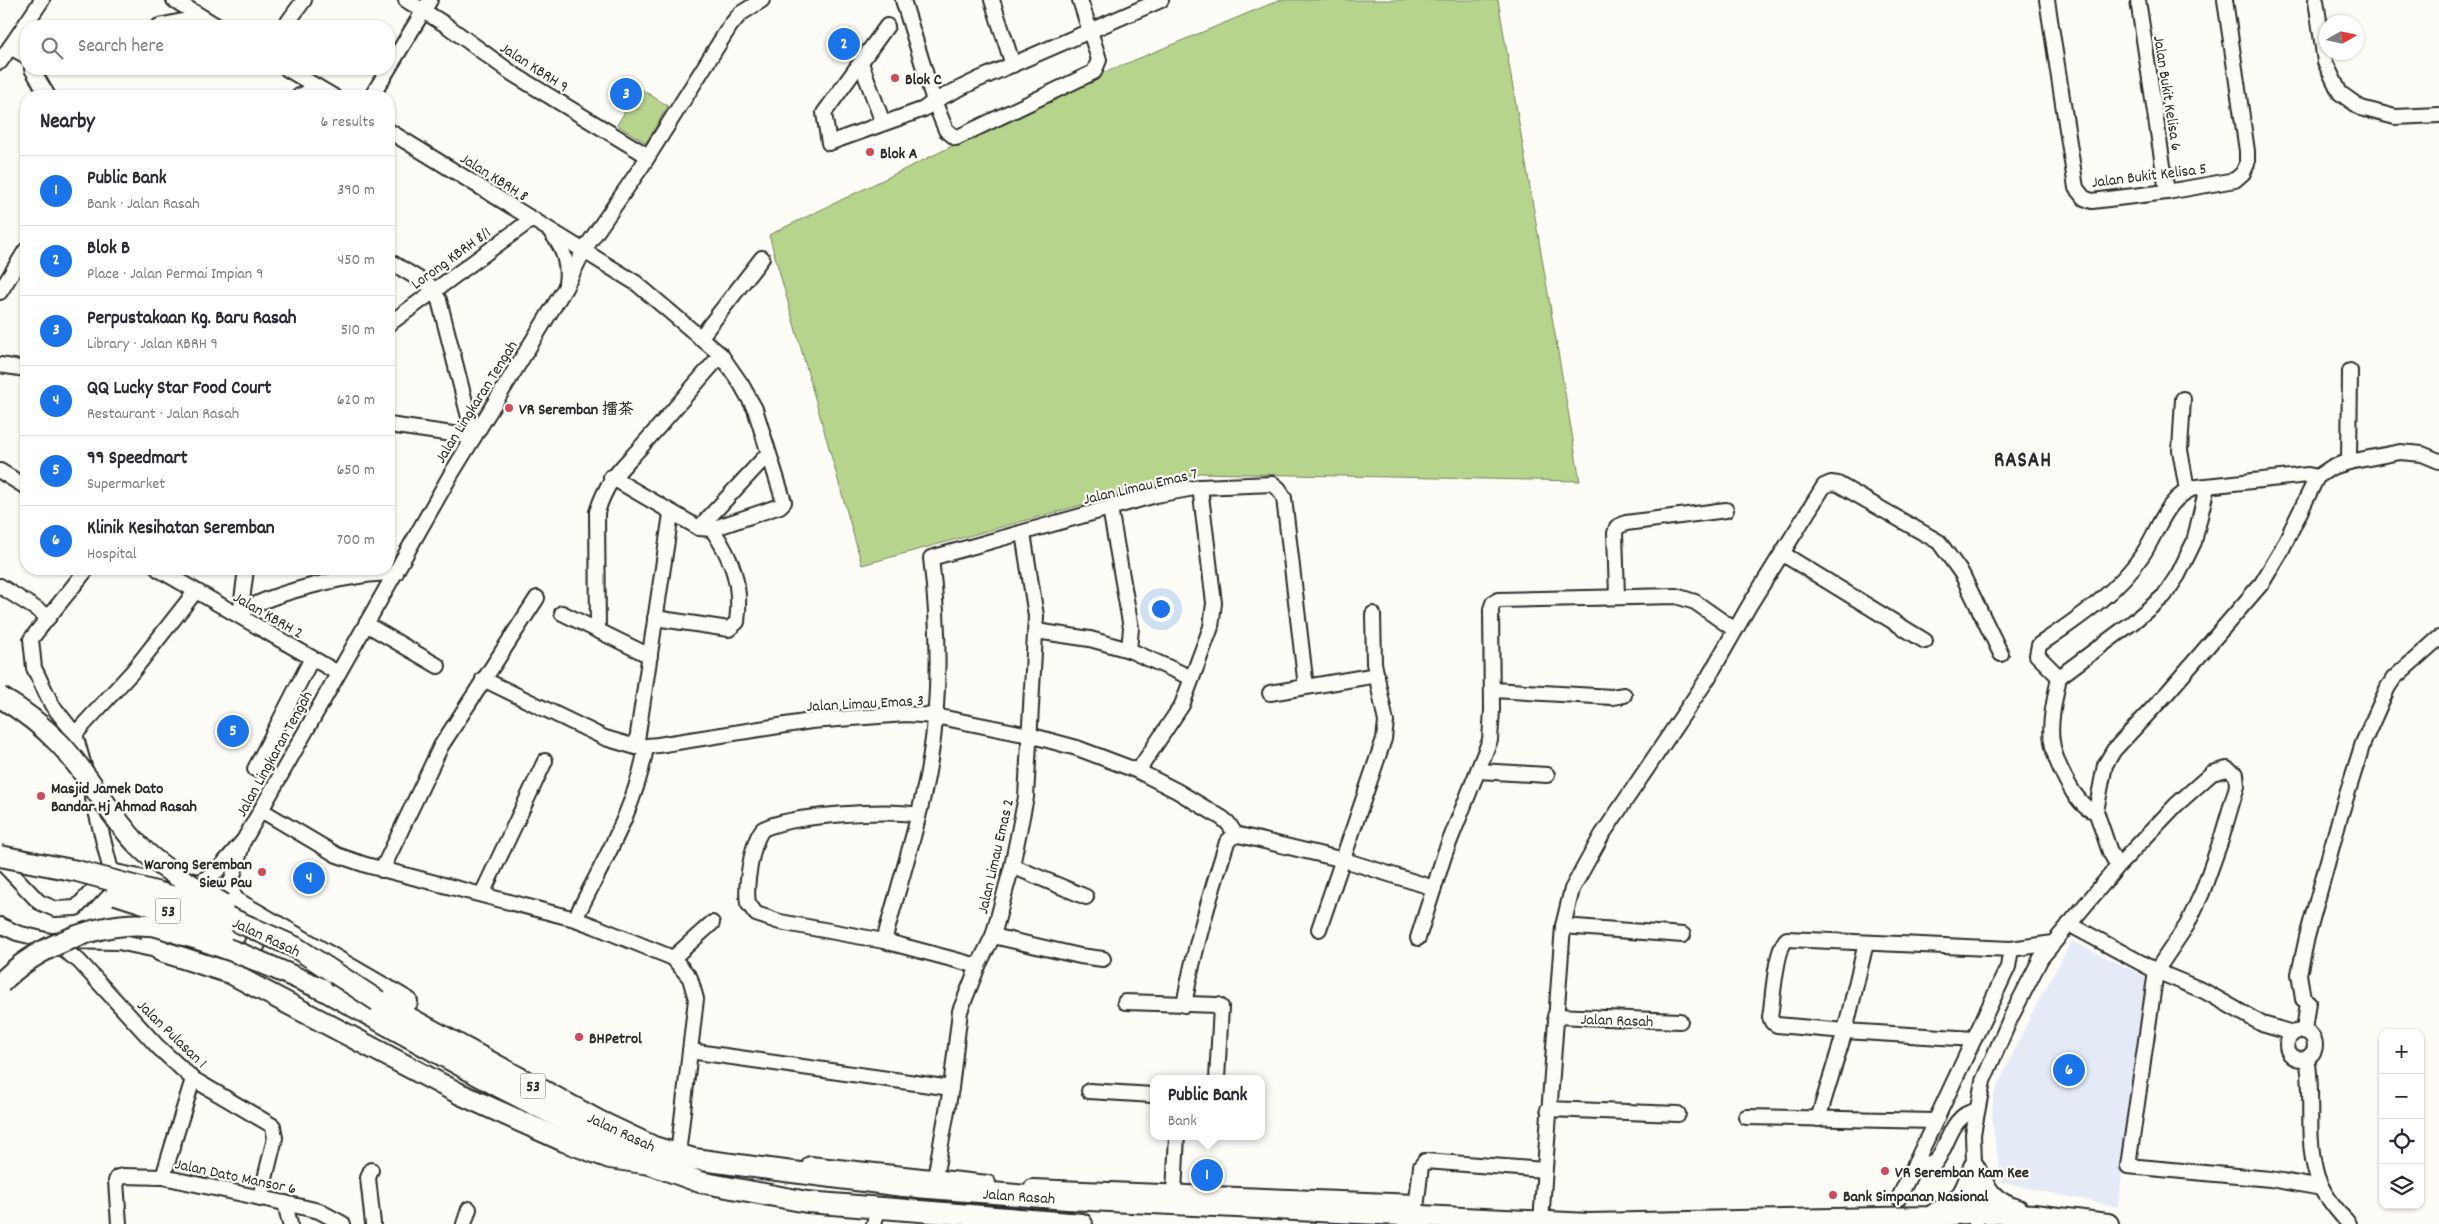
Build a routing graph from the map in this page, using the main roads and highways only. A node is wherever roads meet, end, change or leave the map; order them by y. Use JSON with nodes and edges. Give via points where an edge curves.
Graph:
{"nodes":[{"id":1,"x":0,"y":697,"type":"edge"},
{"id":2,"x":0,"y":856,"type":"edge"},
{"id":3,"x":0,"y":869,"type":"edge"},
{"id":4,"x":261,"y":919,"type":"junction"},
{"id":5,"x":294,"y":947,"type":"junction"},
{"id":6,"x":230,"y":973,"type":"junction"},
{"id":7,"x":0,"y":984,"type":"edge"},
{"id":8,"x":322,"y":989,"type":"junction"},
{"id":9,"x":376,"y":1009,"type":"junction"},
{"id":10,"x":686,"y":1152,"type":"junction"},
{"id":11,"x":650,"y":1164,"type":"junction"},
{"id":12,"x":2034,"y":1215,"type":"junction"},
{"id":13,"x":876,"y":1216,"type":"edge"},
{"id":14,"x":1933,"y":1220,"type":"edge"},
{"id":15,"x":1980,"y":1220,"type":"edge"},
{"id":16,"x":1864,"y":1221,"type":"edge"},
{"id":17,"x":2080,"y":1222,"type":"edge"},
{"id":18,"x":1082,"y":1224,"type":"edge"},
{"id":19,"x":2108,"y":1224,"type":"edge"}],
"edges":[{"from":1,"to":5,"type":"highway","bridge":true,"via":[[26,713],[60,744],[140,846],[170,870]]},
{"from":2,"to":5,"type":"highway","name":"Jalan Rasah","number":"53","bridge":true,"via":[[77,871],[193,902]]},
{"from":3,"to":8,"type":"highway","name":"Jalan Rasah","number":"53","bridge":true,"via":[[112,893],[166,910],[265,954]]},
{"from":4,"to":6,"type":"highway","via":[[256,944],[246,960]]},
{"from":4,"to":6,"type":"highway","via":[[215,890],[197,884],[168,883],[155,893],[149,910],[151,935],[161,951]]},
{"from":4,"to":10,"type":"highway","via":[[645,1136]]},
{"from":5,"to":9,"type":"highway","name":"Jalan Rasah","number":"53","bridge":true},
{"from":6,"to":11,"type":"highway","via":[[460,1094],[610,1158]]},
{"from":7,"to":8,"type":"highway","bridge":true,"via":[[31,958],[76,937],[115,926],[149,924],[221,945]]},
{"from":8,"to":9,"type":"highway","name":"Jalan Rasah","number":"53"},
{"from":9,"to":10,"type":"highway","name":"Jalan Rasah","number":"53","via":[[654,1147]]},
{"from":9,"to":11,"type":"highway","name":"Jalan Rasah","number":"53","via":[[498,1086]]},
{"from":10,"to":16,"type":"highway","name":"Jalan Rasah","number":"53","via":[[903,1186],[1096,1200],[1416,1209],[1589,1224]]},
{"from":11,"to":13,"type":"highway","name":"Jalan Rasah","number":"53","via":[[710,1184]]},
{"from":12,"to":14,"type":"highway","via":[[2003,1206],[1986,1189],[1974,1168],[1961,1198]]},
{"from":12,"to":15,"type":"highway","name":"Jalan Rasah","number":"53"},
{"from":12,"to":17,"type":"highway","name":"Jalan Rasah","number":"53"},
{"from":13,"to":18,"type":"highway","name":"Jalan Rasah","number":"53"},
{"from":14,"to":15,"type":"highway","name":"Jalan Rasah","number":"53"},
{"from":14,"to":16,"type":"highway","name":"Jalan Rasah","number":"53"},
{"from":17,"to":19,"type":"highway","name":"Jalan Rasah","number":"53"}]}
